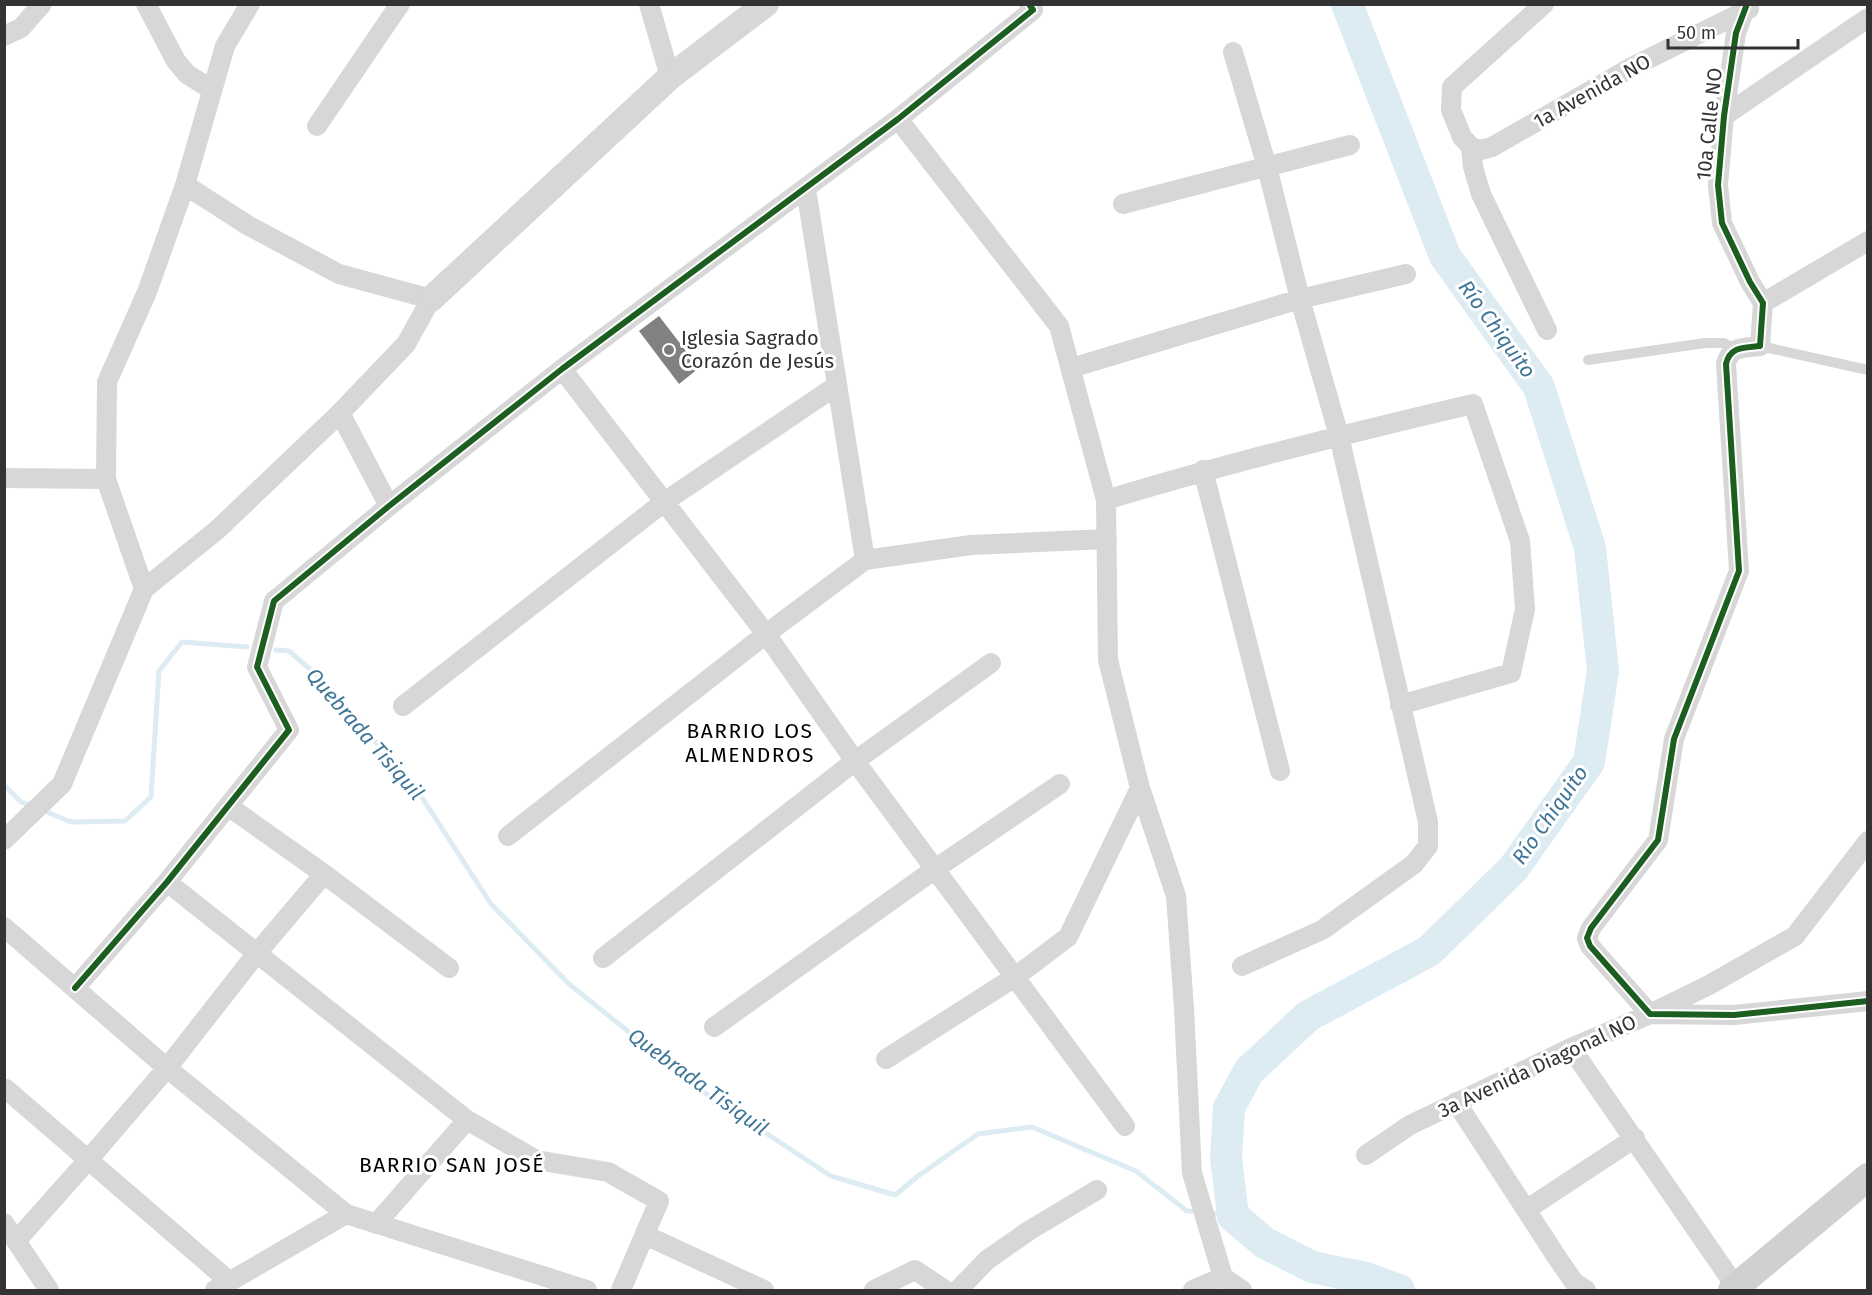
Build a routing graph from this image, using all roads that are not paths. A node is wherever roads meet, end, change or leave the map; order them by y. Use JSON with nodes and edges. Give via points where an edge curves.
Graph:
{"nodes":[{"id":1,"x":42,"y":4,"type":"edge"},
{"id":2,"x":146,"y":4,"type":"edge"},
{"id":3,"x":250,"y":4,"type":"edge"},
{"id":4,"x":400,"y":4,"type":"edge"},
{"id":5,"x":649,"y":4,"type":"edge"},
{"id":6,"x":766,"y":4,"type":"edge"},
{"id":7,"x":1544,"y":4,"type":"edge"},
{"id":8,"x":1034,"y":6,"type":"edge"},
{"id":9,"x":1749,"y":7,"type":"edge"},
{"id":10,"x":1868,"y":18,"type":"edge"},
{"id":11,"x":4,"y":36,"type":"edge"},
{"id":12,"x":1233,"y":52,"type":"dead end"},
{"id":13,"x":670,"y":77,"type":"junction"},
{"id":14,"x":212,"y":90,"type":"junction"},
{"id":15,"x":1724,"y":116,"type":"junction"},
{"id":16,"x":898,"y":119,"type":"junction"},
{"id":17,"x":317,"y":126,"type":"dead end"},
{"id":18,"x":1350,"y":145,"type":"dead end"},
{"id":19,"x":1471,"y":147,"type":"junction"},
{"id":20,"x":1268,"y":166,"type":"junction"},
{"id":21,"x":185,"y":185,"type":"junction"},
{"id":22,"x":806,"y":189,"type":"junction"},
{"id":23,"x":1123,"y":204,"type":"dead end"},
{"id":24,"x":1868,"y":241,"type":"edge"},
{"id":25,"x":1406,"y":274,"type":"dead end"},
{"id":26,"x":431,"y":299,"type":"junction"},
{"id":27,"x":1300,"y":299,"type":"junction"},
{"id":28,"x":1763,"y":303,"type":"junction"},
{"id":29,"x":1547,"y":330,"type":"dead end"},
{"id":30,"x":1760,"y":346,"type":"junction"},
{"id":31,"x":1734,"y":349,"type":"junction"},
{"id":32,"x":1588,"y":360,"type":"dead end"},
{"id":33,"x":1071,"y":368,"type":"junction"},
{"id":34,"x":562,"y":369,"type":"junction"},
{"id":35,"x":1868,"y":370,"type":"edge"},
{"id":36,"x":836,"y":386,"type":"junction"},
{"id":37,"x":340,"y":413,"type":"junction"},
{"id":38,"x":1339,"y":435,"type":"junction"},
{"id":39,"x":1203,"y":470,"type":"junction"},
{"id":40,"x":4,"y":478,"type":"edge"},
{"id":41,"x":106,"y":479,"type":"junction"},
{"id":42,"x":1106,"y":500,"type":"junction"},
{"id":43,"x":664,"y":502,"type":"junction"},
{"id":44,"x":389,"y":506,"type":"junction"},
{"id":45,"x":1107,"y":539,"type":"junction"},
{"id":46,"x":864,"y":560,"type":"junction"},
{"id":47,"x":144,"y":590,"type":"junction"},
{"id":48,"x":766,"y":634,"type":"junction"},
{"id":49,"x":991,"y":663,"type":"dead end"},
{"id":50,"x":1400,"y":705,"type":"junction"},
{"id":51,"x":403,"y":706,"type":"dead end"},
{"id":52,"x":855,"y":761,"type":"junction"},
{"id":53,"x":1280,"y":771,"type":"dead end"},
{"id":54,"x":1060,"y":784,"type":"dead end"},
{"id":55,"x":1140,"y":788,"type":"junction"},
{"id":56,"x":228,"y":806,"type":"junction"},
{"id":57,"x":508,"y":836,"type":"dead end"},
{"id":58,"x":4,"y":840,"type":"edge"},
{"id":59,"x":1868,"y":841,"type":"edge"},
{"id":60,"x":935,"y":869,"type":"junction"},
{"id":61,"x":324,"y":874,"type":"junction"},
{"id":62,"x":167,"y":882,"type":"junction"},
{"id":63,"x":4,"y":927,"type":"edge"},
{"id":64,"x":257,"y":953,"type":"junction"},
{"id":65,"x":603,"y":958,"type":"dead end"},
{"id":66,"x":1242,"y":966,"type":"dead end"},
{"id":67,"x":449,"y":968,"type":"dead end"},
{"id":68,"x":1015,"y":977,"type":"junction"},
{"id":69,"x":75,"y":988,"type":"junction"},
{"id":70,"x":1868,"y":1002,"type":"edge"},
{"id":71,"x":1650,"y":1014,"type":"junction"},
{"id":72,"x":714,"y":1026,"type":"dead end"},
{"id":73,"x":1571,"y":1048,"type":"junction"},
{"id":74,"x":886,"y":1059,"type":"dead end"},
{"id":75,"x":167,"y":1068,"type":"junction"},
{"id":76,"x":6,"y":1089,"type":"edge"},
{"id":77,"x":1455,"y":1102,"type":"junction"},
{"id":78,"x":467,"y":1120,"type":"junction"},
{"id":79,"x":1125,"y":1126,"type":"dead end"},
{"id":80,"x":1635,"y":1138,"type":"junction"},
{"id":81,"x":1366,"y":1155,"type":"dead end"},
{"id":82,"x":88,"y":1160,"type":"junction"},
{"id":83,"x":1868,"y":1177,"type":"edge"},
{"id":84,"x":1097,"y":1190,"type":"dead end"},
{"id":85,"x":1527,"y":1210,"type":"junction"},
{"id":86,"x":346,"y":1214,"type":"junction"},
{"id":87,"x":4,"y":1223,"type":"edge"},
{"id":88,"x":376,"y":1224,"type":"junction"},
{"id":89,"x":645,"y":1235,"type":"junction"},
{"id":90,"x":16,"y":1241,"type":"junction"},
{"id":91,"x":1223,"y":1277,"type":"junction"},
{"id":92,"x":222,"y":1286,"type":"edge"},
{"id":93,"x":1734,"y":1289,"type":"edge"},
{"id":94,"x":49,"y":1290,"type":"edge"},
{"id":95,"x":587,"y":1290,"type":"edge"},
{"id":96,"x":621,"y":1290,"type":"edge"},
{"id":97,"x":764,"y":1290,"type":"edge"},
{"id":98,"x":874,"y":1290,"type":"edge"},
{"id":99,"x":945,"y":1290,"type":"edge"},
{"id":100,"x":958,"y":1290,"type":"edge"},
{"id":101,"x":1193,"y":1290,"type":"edge"},
{"id":102,"x":1242,"y":1290,"type":"edge"},
{"id":103,"x":1586,"y":1290,"type":"edge"}],
"edges":[{"from":1,"to":11,"type":"street","via":[[21,28]]},
{"from":2,"to":14,"type":"street","via":[[176,61],[187,74]]},
{"from":3,"to":14,"type":"street","via":[[225,46]]},
{"from":4,"to":17,"type":"street"},
{"from":5,"to":13,"type":"street"},
{"from":6,"to":13,"type":"street"},
{"from":7,"to":19,"type":"street","via":[[1452,87],[1451,110]]},
{"from":8,"to":16,"type":"street"},
{"from":9,"to":15,"type":"street","name":"10a Calle NO","via":[[1736,33]]},
{"from":9,"to":19,"type":"street","name":"1a Avenida NO","via":[[1632,67],[1492,147]]},
{"from":10,"to":15,"type":"street"},
{"from":12,"to":20,"type":"street"},
{"from":13,"to":26,"type":"street"},
{"from":14,"to":21,"type":"street"},
{"from":15,"to":28,"type":"street","name":"10a Calle NO","via":[[1718,185],[1722,223]]},
{"from":16,"to":22,"type":"street"},
{"from":16,"to":33,"type":"street","via":[[1059,326]]},
{"from":18,"to":20,"type":"street"},
{"from":19,"to":29,"type":"street","via":[[1481,194]]},
{"from":20,"to":23,"type":"street"},
{"from":20,"to":27,"type":"street"},
{"from":21,"to":26,"type":"street","via":[[249,226],[339,274]]},
{"from":21,"to":41,"type":"street","via":[[147,292],[106,382]]},
{"from":22,"to":34,"type":"street"},
{"from":22,"to":36,"type":"street"},
{"from":24,"to":28,"type":"street"},
{"from":25,"to":27,"type":"street"},
{"from":26,"to":37,"type":"street","via":[[406,344]]},
{"from":27,"to":33,"type":"street"},
{"from":27,"to":38,"type":"street"},
{"from":28,"to":30,"type":"street"},
{"from":30,"to":31,"type":"street"},
{"from":30,"to":35,"type":"lane"},
{"from":31,"to":32,"type":"lane","via":[[1724,343],[1705,344]]},
{"from":31,"to":71,"type":"street","via":[[1726,364],[1739,571],[1674,739],[1658,840],[1587,938]]},
{"from":33,"to":42,"type":"street"},
{"from":34,"to":43,"type":"street"},
{"from":34,"to":44,"type":"street"},
{"from":36,"to":43,"type":"street"},
{"from":36,"to":46,"type":"street"},
{"from":37,"to":44,"type":"street"},
{"from":37,"to":47,"type":"street","via":[[217,531]]},
{"from":38,"to":39,"type":"street"},
{"from":38,"to":50,"type":"street"},
{"from":38,"to":50,"type":"street","via":[[1473,404],[1520,541],[1525,609],[1511,673]]},
{"from":39,"to":42,"type":"street"},
{"from":39,"to":53,"type":"street"},
{"from":40,"to":41,"type":"street"},
{"from":41,"to":47,"type":"street"},
{"from":42,"to":45,"type":"street"},
{"from":43,"to":48,"type":"street"},
{"from":43,"to":51,"type":"street"},
{"from":44,"to":56,"type":"street","via":[[274,601],[257,667],[289,730]]},
{"from":45,"to":46,"type":"street","via":[[970,545]]},
{"from":45,"to":55,"type":"street","via":[[1108,660]]},
{"from":46,"to":48,"type":"street"},
{"from":47,"to":58,"type":"street","via":[[62,784]]},
{"from":48,"to":52,"type":"street"},
{"from":48,"to":57,"type":"street"},
{"from":49,"to":52,"type":"street"},
{"from":50,"to":66,"type":"street","via":[[1428,822],[1428,846],[1414,864],[1322,930]]},
{"from":52,"to":60,"type":"street"},
{"from":52,"to":65,"type":"street"},
{"from":54,"to":60,"type":"street"},
{"from":55,"to":68,"type":"street","via":[[1068,937]]},
{"from":55,"to":91,"type":"street","via":[[1176,896],[1192,1173]]},
{"from":56,"to":61,"type":"street"},
{"from":56,"to":62,"type":"street"},
{"from":59,"to":71,"type":"street","name":"3a Avenida Diagonal NO","via":[[1795,936]]},
{"from":60,"to":68,"type":"street"},
{"from":60,"to":72,"type":"street"},
{"from":61,"to":64,"type":"street"},
{"from":61,"to":67,"type":"street"},
{"from":62,"to":64,"type":"street"},
{"from":62,"to":69,"type":"street"},
{"from":63,"to":69,"type":"street"},
{"from":64,"to":75,"type":"street"},
{"from":64,"to":78,"type":"street"},
{"from":68,"to":74,"type":"street"},
{"from":68,"to":79,"type":"street"},
{"from":69,"to":75,"type":"street"},
{"from":70,"to":71,"type":"street","via":[[1734,1015]]},
{"from":71,"to":73,"type":"street","name":"3a Avenida Diagonal NO"},
{"from":73,"to":77,"type":"street","name":"3a Avenida Diagonal NO"},
{"from":73,"to":80,"type":"street"},
{"from":75,"to":82,"type":"street"},
{"from":75,"to":86,"type":"street"},
{"from":76,"to":82,"type":"street"},
{"from":77,"to":81,"type":"street","name":"3a Avenida Diagonal NO","via":[[1410,1125]]},
{"from":77,"to":85,"type":"street"},
{"from":78,"to":88,"type":"street"},
{"from":78,"to":89,"type":"street","via":[[536,1160],[608,1172],[659,1201]]},
{"from":80,"to":85,"type":"street"},
{"from":80,"to":93,"type":"street"},
{"from":82,"to":90,"type":"street"},
{"from":82,"to":92,"type":"street"},
{"from":83,"to":93,"type":"main road"},
{"from":84,"to":100,"type":"street","via":[[996,1254]]},
{"from":85,"to":103,"type":"street","via":[[1574,1282]]},
{"from":86,"to":88,"type":"street"},
{"from":86,"to":92,"type":"street"},
{"from":87,"to":90,"type":"street"},
{"from":88,"to":95,"type":"street"},
{"from":89,"to":96,"type":"street"},
{"from":89,"to":97,"type":"street"},
{"from":90,"to":94,"type":"street"},
{"from":91,"to":101,"type":"street"},
{"from":91,"to":102,"type":"street"},
{"from":98,"to":99,"type":"street","via":[[915,1270]]}]}
